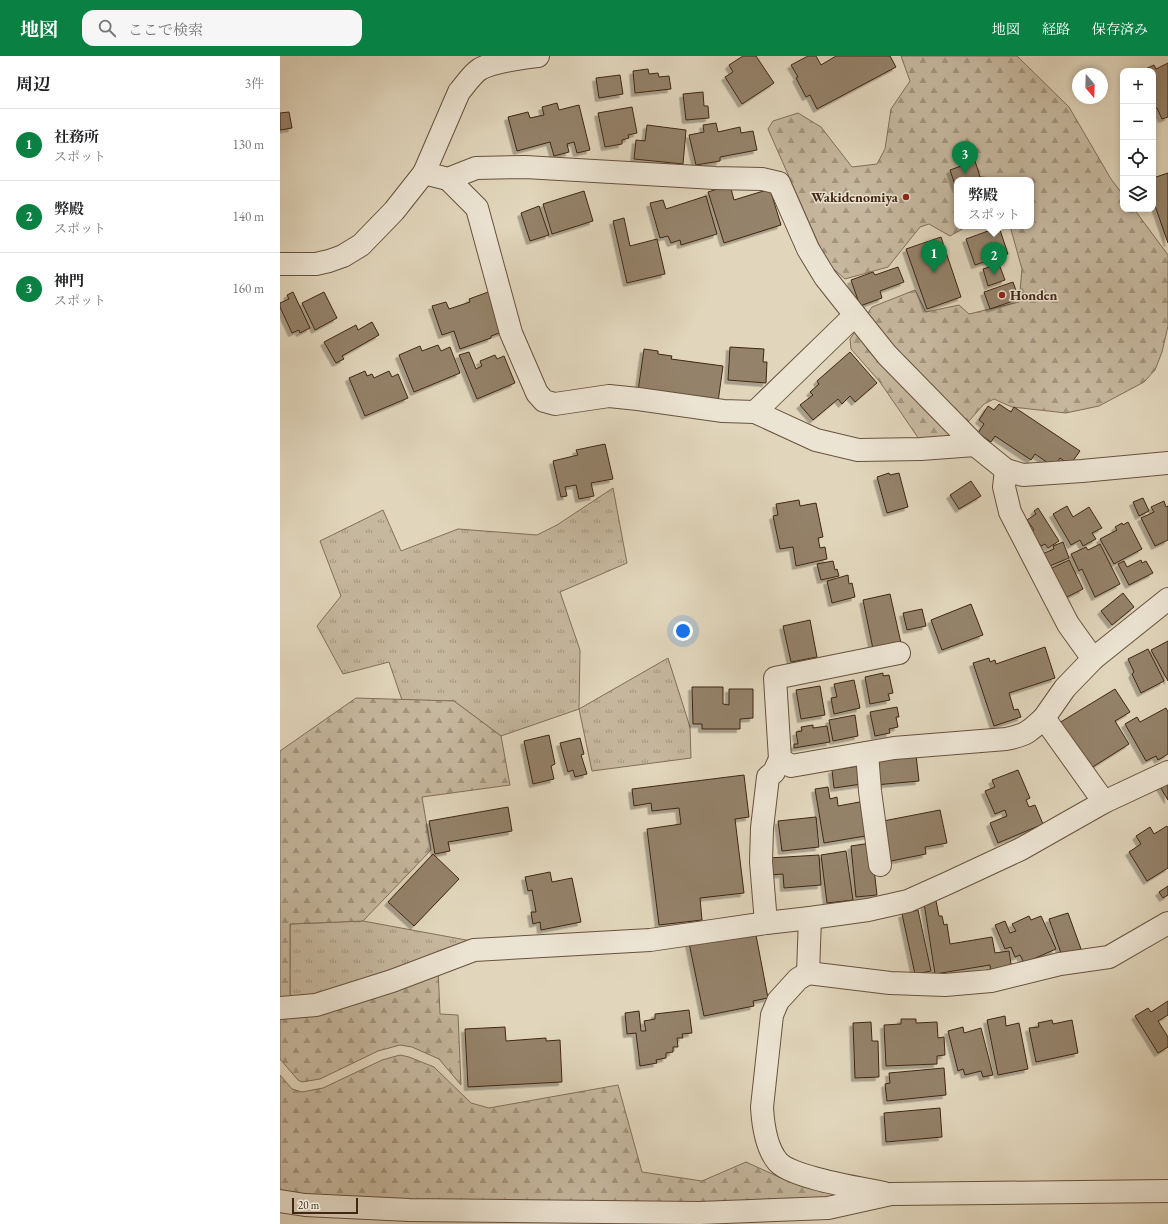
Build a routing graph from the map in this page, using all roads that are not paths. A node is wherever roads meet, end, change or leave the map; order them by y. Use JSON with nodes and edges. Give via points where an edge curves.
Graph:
{"nodes":[{"id":1,"x":538,"y":56,"type":"edge"},
{"id":2,"x":424,"y":173,"type":"junction"},
{"id":3,"x":448,"y":179,"type":"junction"},
{"id":4,"x":280,"y":264,"type":"edge"},
{"id":5,"x":855,"y":315,"type":"junction"},
{"id":6,"x":755,"y":412,"type":"junction"},
{"id":7,"x":975,"y":445,"type":"junction"},
{"id":8,"x":1168,"y":463,"type":"edge"},
{"id":9,"x":1006,"y":470,"type":"junction"},
{"id":10,"x":1168,"y":599,"type":"edge"},
{"id":11,"x":899,"y":653,"type":"dead end"},
{"id":12,"x":1093,"y":659,"type":"junction"},
{"id":13,"x":1044,"y":718,"type":"junction"},
{"id":14,"x":867,"y":753,"type":"junction"},
{"id":15,"x":780,"y":759,"type":"junction"},
{"id":16,"x":1168,"y":772,"type":"edge"},
{"id":17,"x":1104,"y":802,"type":"junction"},
{"id":18,"x":880,"y":865,"type":"dead end"},
{"id":19,"x":810,"y":918,"type":"junction"},
{"id":20,"x":766,"y":923,"type":"junction"},
{"id":21,"x":1168,"y":923,"type":"edge"},
{"id":22,"x":808,"y":973,"type":"junction"},
{"id":23,"x":280,"y":1008,"type":"edge"},
{"id":24,"x":1168,"y":1191,"type":"edge"},
{"id":25,"x":891,"y":1194,"type":"junction"},
{"id":26,"x":280,"y":1201,"type":"edge"}],
"edges":[{"from":1,"to":2,"type":"street","via":[[502,62],[480,69],[468,81],[459,92]]},
{"from":2,"to":3,"type":"street"},
{"from":2,"to":4,"type":"street","via":[[394,211],[352,251],[316,264]]},
{"from":3,"to":5,"type":"street","via":[[476,168],[525,167],[762,179],[779,183],[808,249],[825,277]]},
{"from":3,"to":6,"type":"street","via":[[477,208],[511,333],[537,393],[544,401],[555,404],[609,396],[723,411]]},
{"from":5,"to":6,"type":"street"},
{"from":5,"to":7,"type":"street","via":[[887,355]]},
{"from":6,"to":7,"type":"street","via":[[816,440],[858,450]]},
{"from":7,"to":9,"type":"street"},
{"from":8,"to":9,"type":"street","via":[[1023,475]]},
{"from":9,"to":12,"type":"street","via":[[1004,487],[1010,512],[1068,624]]},
{"from":10,"to":12,"type":"street"},
{"from":11,"to":15,"type":"street","via":[[775,678]]},
{"from":12,"to":13,"type":"street","via":[[1065,688]]},
{"from":13,"to":14,"type":"street","via":[[1029,732],[1006,739],[894,748]]},
{"from":13,"to":17,"type":"street"},
{"from":14,"to":15,"type":"street","via":[[791,766]]},
{"from":14,"to":18,"type":"street"},
{"from":15,"to":20,"type":"street","via":[[774,772],[768,777],[762,828],[761,862]]},
{"from":16,"to":17,"type":"street"},
{"from":17,"to":19,"type":"street","via":[[1021,849],[908,901],[868,910]]},
{"from":19,"to":20,"type":"street"},
{"from":19,"to":22,"type":"street"},
{"from":20,"to":23,"type":"street","via":[[650,940],[474,950],[392,981],[316,1005]]},
{"from":21,"to":22,"type":"street","via":[[1109,957],[1060,964],[991,981],[945,985],[890,983]]},
{"from":22,"to":25,"type":"street","via":[[798,979],[778,1001],[772,1015],[762,1107],[768,1143],[779,1163],[801,1175]]},
{"from":24,"to":25,"type":"street"},
{"from":25,"to":26,"type":"street","via":[[828,1208],[699,1213],[409,1210],[305,1205]]}]}
